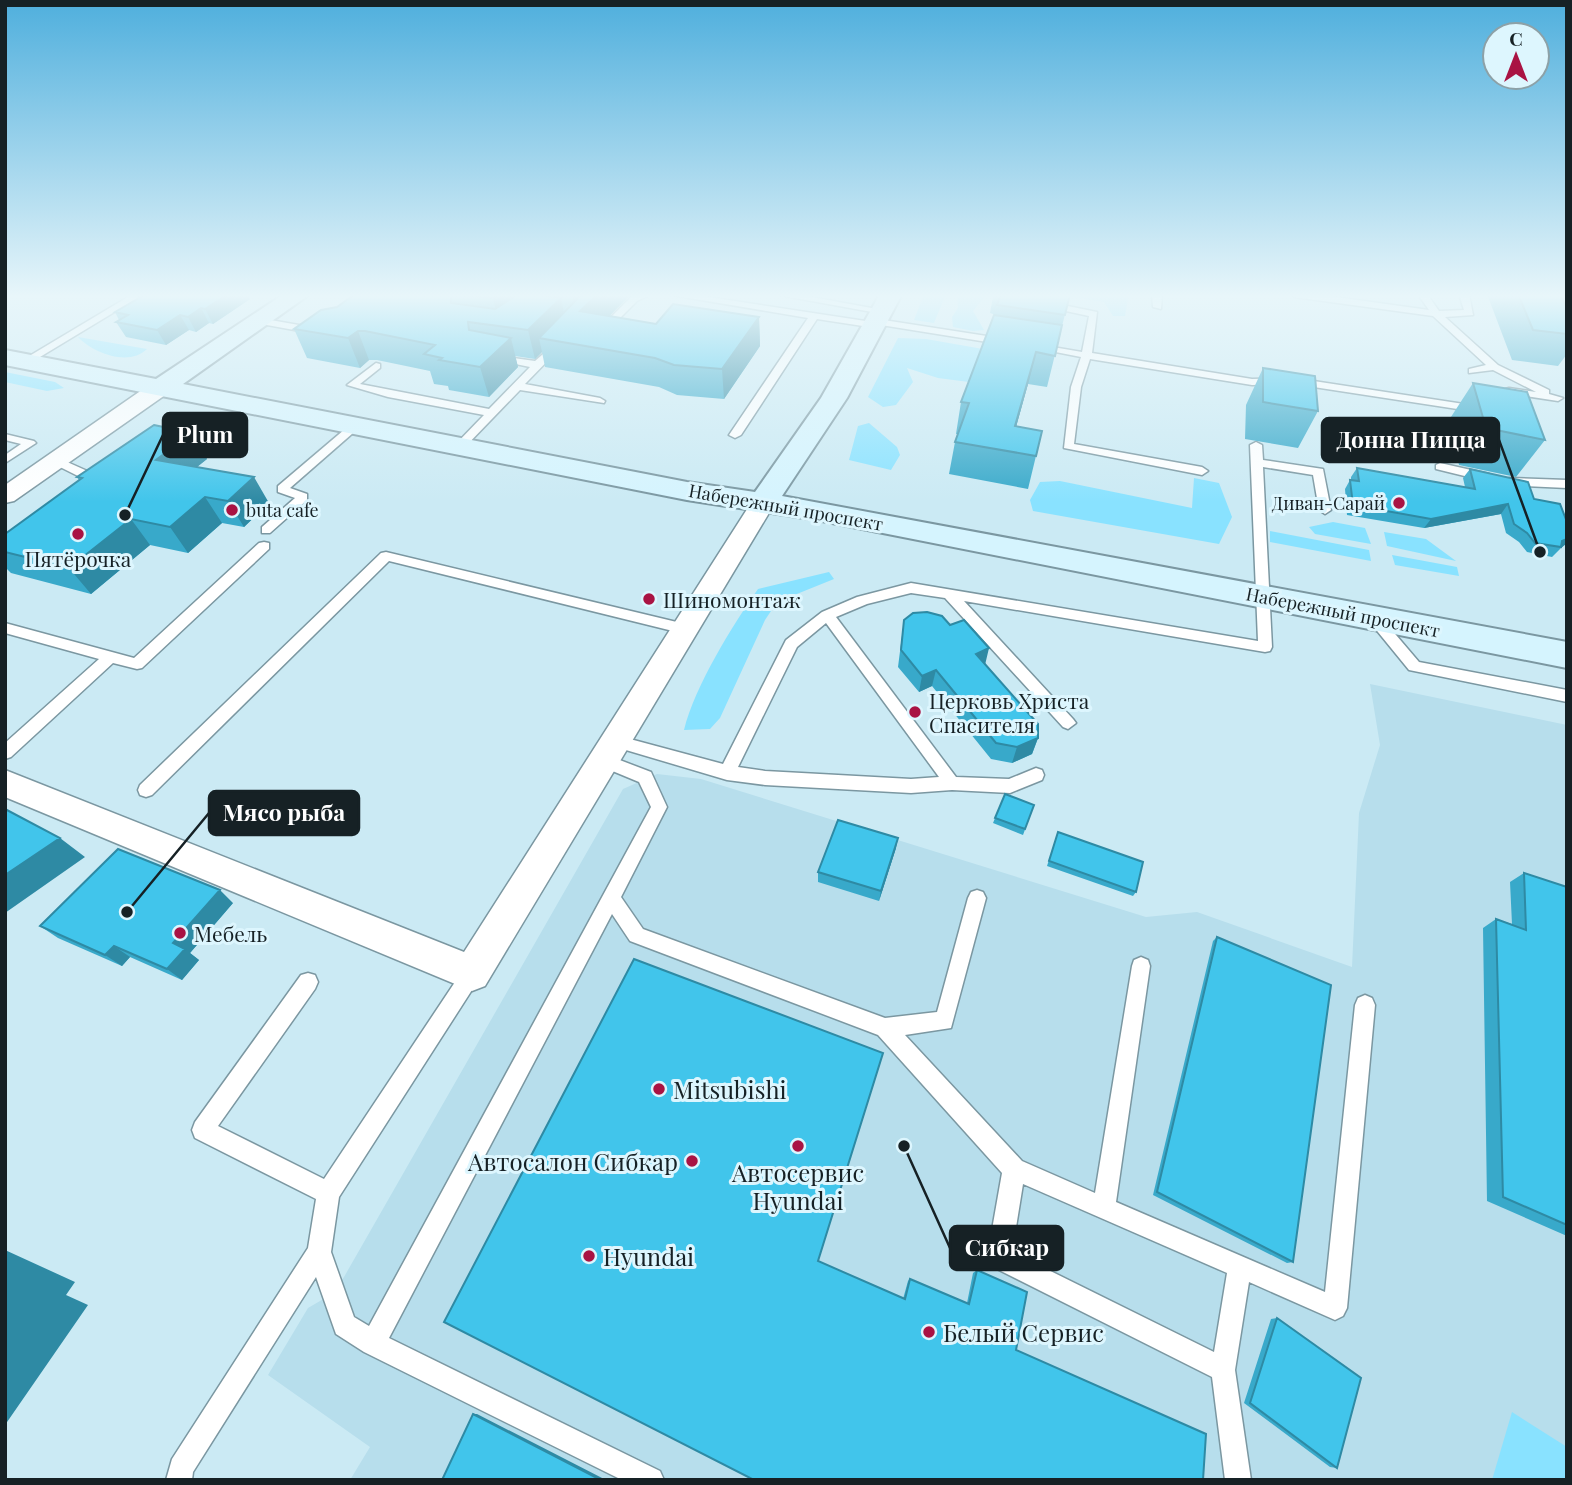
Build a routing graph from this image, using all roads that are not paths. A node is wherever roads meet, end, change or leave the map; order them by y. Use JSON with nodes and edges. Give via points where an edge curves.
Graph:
{"nodes":[{"id":1,"x":37,"y":363,"type":"edge"},
{"id":2,"x":197,"y":363,"type":"edge"},
{"id":3,"x":528,"y":363,"type":"edge"},
{"id":4,"x":782,"y":363,"type":"edge"},
{"id":5,"x":854,"y":363,"type":"edge"},
{"id":6,"x":1084,"y":363,"type":"edge"},
{"id":7,"x":1142,"y":363,"type":"edge"},
{"id":8,"x":1490,"y":363,"type":"edge"},
{"id":9,"x":538,"y":365,"type":"joint"},
{"id":10,"x":376,"y":366,"type":"edge"},
{"id":11,"x":1494,"y":367,"type":"junction"},
{"id":12,"x":1473,"y":371,"type":"dead end"},
{"id":13,"x":517,"y":386,"type":"junction"},
{"id":14,"x":160,"y":388,"type":"junction"},
{"id":15,"x":1490,"y":389,"type":"edge"},
{"id":16,"x":1479,"y":398,"type":"edge"},
{"id":17,"x":1563,"y":399,"type":"edge"},
{"id":18,"x":600,"y":401,"type":"dead end"},
{"id":19,"x":492,"y":413,"type":"junction"},
{"id":20,"x":355,"y":426,"type":"junction"},
{"id":21,"x":734,"y":435,"type":"dead end"},
{"id":22,"x":5,"y":438,"type":"edge"},
{"id":23,"x":1256,"y":445,"type":"dead end"},
{"id":24,"x":459,"y":447,"type":"junction"},
{"id":25,"x":5,"y":460,"type":"edge"},
{"id":26,"x":56,"y":461,"type":"junction"},
{"id":27,"x":1257,"y":463,"type":"junction"},
{"id":28,"x":1440,"y":467,"type":"dead end"},
{"id":29,"x":1202,"y":471,"type":"dead end"},
{"id":30,"x":90,"y":477,"type":"edge"},
{"id":31,"x":1567,"y":484,"type":"edge"},
{"id":32,"x":5,"y":496,"type":"edge"},
{"id":33,"x":763,"y":503,"type":"junction"},
{"id":34,"x":1325,"y":510,"type":"dead end"},
{"id":35,"x":266,"y":530,"type":"dead end"},
{"id":36,"x":264,"y":546,"type":"dead end"},
{"id":37,"x":949,"y":594,"type":"junction"},
{"id":38,"x":1261,"y":596,"type":"junction"},
{"id":39,"x":827,"y":615,"type":"junction"},
{"id":40,"x":1374,"y":618,"type":"junction"},
{"id":41,"x":5,"y":628,"type":"edge"},
{"id":42,"x":685,"y":629,"type":"junction"},
{"id":43,"x":1567,"y":655,"type":"edge"},
{"id":44,"x":110,"y":657,"type":"junction"},
{"id":45,"x":1567,"y":696,"type":"edge"},
{"id":46,"x":1068,"y":723,"type":"dead end"},
{"id":47,"x":610,"y":750,"type":"junction"},
{"id":48,"x":5,"y":753,"type":"edge"},
{"id":49,"x":727,"y":773,"type":"junction"},
{"id":50,"x":1036,"y":775,"type":"dead end"},
{"id":51,"x":5,"y":783,"type":"edge"},
{"id":52,"x":952,"y":783,"type":"junction"},
{"id":53,"x":146,"y":790,"type":"dead end"},
{"id":54,"x":611,"y":898,"type":"junction"},
{"id":55,"x":977,"y":898,"type":"dead end"},
{"id":56,"x":1141,"y":966,"type":"dead end"},
{"id":57,"x":472,"y":973,"type":"junction"},
{"id":58,"x":308,"y":982,"type":"dead end"},
{"id":59,"x":1365,"y":1005,"type":"dead end"},
{"id":60,"x":885,"y":1028,"type":"junction"},
{"id":61,"x":1014,"y":1169,"type":"junction"},
{"id":62,"x":328,"y":1193,"type":"junction"},
{"id":63,"x":1104,"y":1209,"type":"junction"},
{"id":64,"x":319,"y":1252,"type":"junction"},
{"id":65,"x":1239,"y":1268,"type":"junction"},
{"id":66,"x":373,"y":1343,"type":"junction"},
{"id":67,"x":1223,"y":1370,"type":"junction"},
{"id":68,"x":179,"y":1480,"type":"edge"},
{"id":69,"x":651,"y":1480,"type":"edge"},
{"id":70,"x":1238,"y":1480,"type":"edge"}],
"edges":[{"from":1,"to":14,"type":"main road","name":"Набережный проспект"},
{"from":2,"to":14,"type":"main road"},
{"from":3,"to":9,"type":"lane"},
{"from":4,"to":21,"type":"lane"},
{"from":5,"to":33,"type":"main road"},
{"from":6,"to":29,"type":"lane","via":[[1068,446]]},
{"from":7,"to":16,"type":"lane","via":[[1481,410]]},
{"from":8,"to":11,"type":"lane"},
{"from":9,"to":13,"type":"lane"},
{"from":10,"to":19,"type":"lane","via":[[352,385]]},
{"from":11,"to":12,"type":"lane"},
{"from":11,"to":17,"type":"lane"},
{"from":13,"to":18,"type":"lane"},
{"from":13,"to":19,"type":"lane"},
{"from":14,"to":20,"type":"main road","name":"Набережный проспект"},
{"from":14,"to":26,"type":"street"},
{"from":15,"to":17,"type":"lane"},
{"from":19,"to":24,"type":"lane"},
{"from":20,"to":24,"type":"main road","name":"Набережный проспект"},
{"from":20,"to":35,"type":"lane","via":[[282,489],[303,497]]},
{"from":22,"to":25,"type":"lane","via":[[30,443]]},
{"from":23,"to":27,"type":"lane"},
{"from":24,"to":33,"type":"main road","name":"Набережный проспект"},
{"from":26,"to":30,"type":"lane"},
{"from":26,"to":32,"type":"street"},
{"from":27,"to":34,"type":"lane","via":[[1319,472]]},
{"from":27,"to":38,"type":"lane"},
{"from":28,"to":31,"type":"lane","via":[[1520,485]]},
{"from":33,"to":38,"type":"main road","name":"Набережный проспект"},
{"from":33,"to":42,"type":"street"},
{"from":36,"to":44,"type":"lane","via":[[137,664]]},
{"from":37,"to":38,"type":"lane","via":[[1265,647]]},
{"from":37,"to":39,"type":"lane","via":[[896,590]]},
{"from":37,"to":46,"type":"lane"},
{"from":38,"to":40,"type":"main road","name":"Набережный проспект"},
{"from":39,"to":49,"type":"lane","via":[[791,644]]},
{"from":39,"to":52,"type":"lane"},
{"from":40,"to":43,"type":"main road","name":"Набережный проспект"},
{"from":40,"to":45,"type":"lane","via":[[1414,666]]},
{"from":41,"to":44,"type":"lane"},
{"from":42,"to":47,"type":"street"},
{"from":42,"to":53,"type":"lane","via":[[386,556]]},
{"from":44,"to":48,"type":"lane"},
{"from":47,"to":49,"type":"lane"},
{"from":47,"to":54,"type":"lane","via":[[645,777],[659,807]]},
{"from":47,"to":57,"type":"street"},
{"from":49,"to":52,"type":"lane","via":[[911,786]]},
{"from":50,"to":52,"type":"lane","via":[[1010,786]]},
{"from":51,"to":57,"type":"street"},
{"from":54,"to":60,"type":"lane","via":[[638,935]]},
{"from":54,"to":66,"type":"lane"},
{"from":55,"to":60,"type":"lane","via":[[944,1021]]},
{"from":56,"to":63,"type":"lane"},
{"from":57,"to":62,"type":"lane"},
{"from":58,"to":62,"type":"lane","via":[[203,1130]]},
{"from":59,"to":65,"type":"lane","via":[[1335,1308]]},
{"from":60,"to":61,"type":"lane"},
{"from":61,"to":63,"type":"lane"},
{"from":61,"to":67,"type":"lane","via":[[999,1258]]},
{"from":62,"to":64,"type":"lane"},
{"from":63,"to":65,"type":"lane"},
{"from":64,"to":66,"type":"lane","via":[[345,1325]]},
{"from":64,"to":68,"type":"lane","via":[[181,1468]]},
{"from":65,"to":67,"type":"lane"},
{"from":66,"to":69,"type":"lane"},
{"from":67,"to":70,"type":"lane"}]}
